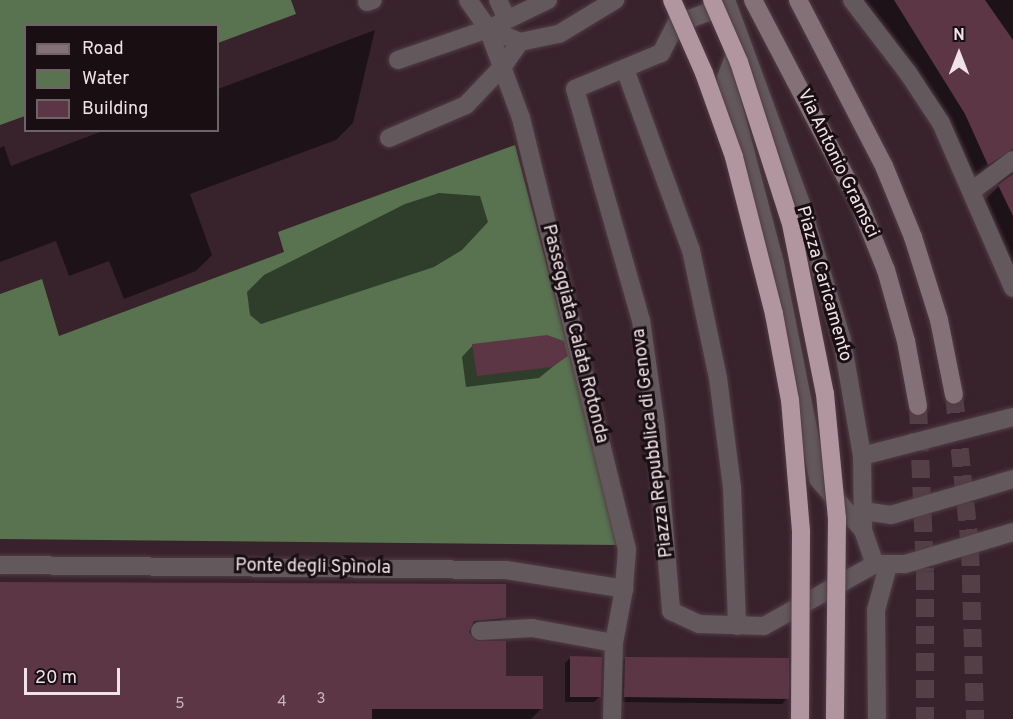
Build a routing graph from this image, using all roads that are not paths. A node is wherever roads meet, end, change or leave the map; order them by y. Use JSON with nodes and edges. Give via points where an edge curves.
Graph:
{"nodes":[{"id":1,"x":468,"y":0,"type":"edge"},
{"id":2,"x":498,"y":0,"type":"edge"},
{"id":3,"x":548,"y":0,"type":"edge"},
{"id":4,"x":615,"y":0,"type":"edge"},
{"id":5,"x":672,"y":0,"type":"edge"},
{"id":6,"x":753,"y":0,"type":"edge"},
{"id":7,"x":798,"y":0,"type":"edge"},
{"id":8,"x":852,"y":0,"type":"edge"},
{"id":9,"x":722,"y":2,"type":"edge"},
{"id":10,"x":507,"y":19,"type":"junction"},
{"id":11,"x":488,"y":29,"type":"junction"},
{"id":12,"x":740,"y":40,"type":"junction"},
{"id":13,"x":520,"y":42,"type":"junction"},
{"id":14,"x":398,"y":60,"type":"dead end"},
{"id":15,"x":503,"y":66,"type":"junction"},
{"id":16,"x":625,"y":69,"type":"junction"},
{"id":17,"x":389,"y":138,"type":"dead end"},
{"id":18,"x":1013,"y":160,"type":"edge"},
{"id":19,"x":973,"y":189,"type":"junction"},
{"id":20,"x":1013,"y":288,"type":"edge"},
{"id":21,"x":954,"y":395,"type":"tunnel mouth"},
{"id":22,"x":918,"y":406,"type":"tunnel mouth"},
{"id":23,"x":1013,"y":417,"type":"edge"},
{"id":24,"x":862,"y":456,"type":"junction"},
{"id":25,"x":1013,"y":479,"type":"edge"},
{"id":26,"x":863,"y":511,"type":"junction"},
{"id":27,"x":863,"y":530,"type":"junction"},
{"id":28,"x":1013,"y":532,"type":"edge"},
{"id":29,"x":0,"y":565,"type":"edge"},
{"id":30,"x":881,"y":565,"type":"junction"},
{"id":31,"x":624,"y":589,"type":"junction"},
{"id":32,"x":736,"y":626,"type":"junction"},
{"id":33,"x":480,"y":631,"type":"dead end"},
{"id":34,"x":614,"y":643,"type":"junction"},
{"id":35,"x":612,"y":719,"type":"edge"},
{"id":36,"x":800,"y":719,"type":"edge"},
{"id":37,"x":835,"y":719,"type":"edge"},
{"id":38,"x":877,"y":719,"type":"edge"}],
"edges":[{"from":1,"to":11,"type":"street","name":"Passeggiata Calata Rotonda"},
{"from":2,"to":10,"type":"street"},
{"from":3,"to":10,"type":"street"},
{"from":4,"to":13,"type":"street","via":[[559,34]]},
{"from":5,"to":36,"type":"highway","bridge":true,"via":[[734,157],[772,304],[790,400],[801,532]]},
{"from":6,"to":22,"type":"main road","name":"Via Antonio Gramsci","via":[[860,203],[886,270],[906,341]]},
{"from":7,"to":21,"type":"main road","name":"Via Antonio Gramsci","via":[[884,166],[913,237],[939,320]]},
{"from":8,"to":19,"type":"street","via":[[941,123]]},
{"from":9,"to":12,"type":"street","name":"Piazza Caricamento"},
{"from":9,"to":16,"type":"street","name":"Piazza Repubblica di Genova","via":[[676,24],[662,54]]},
{"from":9,"to":37,"type":"highway","bridge":true,"via":[[791,224],[825,394],[837,519]]},
{"from":10,"to":11,"type":"street"},
{"from":11,"to":13,"type":"street"},
{"from":11,"to":14,"type":"street"},
{"from":11,"to":15,"type":"street","name":"Passeggiata Calata Rotonda"},
{"from":12,"to":24,"type":"street","name":"Piazza Caricamento","via":[[801,204],[839,328]]},
{"from":12,"to":27,"type":"street","via":[[726,78],[775,263],[819,479]]},
{"from":13,"to":15,"type":"street"},
{"from":15,"to":17,"type":"street","via":[[466,105]]},
{"from":15,"to":31,"type":"street","name":"Passeggiata Calata Rotonda","via":[[521,118],[627,549]]},
{"from":16,"to":32,"type":"street","via":[[691,250],[718,378],[732,487]]},
{"from":16,"to":32,"type":"street","name":"Piazza Repubblica di Genova","via":[[575,89],[640,320],[657,427],[671,611],[699,624]]},
{"from":18,"to":19,"type":"street"},
{"from":19,"to":20,"type":"street"},
{"from":23,"to":24,"type":"street"},
{"from":24,"to":26,"type":"street","name":"Piazza Caricamento"},
{"from":25,"to":26,"type":"street","via":[[891,515]]},
{"from":26,"to":27,"type":"street","name":"Piazza Caricamento"},
{"from":27,"to":30,"type":"street","name":"Piazza Caricamento"},
{"from":28,"to":30,"type":"street","via":[[905,564]]},
{"from":29,"to":31,"type":"street","name":"Ponte degli Spìnola","via":[[506,570]]},
{"from":30,"to":32,"type":"street","name":"Piazza Repubblica di Genova","via":[[764,626]]},
{"from":30,"to":38,"type":"street","via":[[876,610]]},
{"from":31,"to":34,"type":"street","name":"Passeggiata Calata Rotonda"},
{"from":33,"to":34,"type":"street","via":[[532,628]]},
{"from":34,"to":35,"type":"street","name":"Passeggiata Calata Rotonda"}]}
